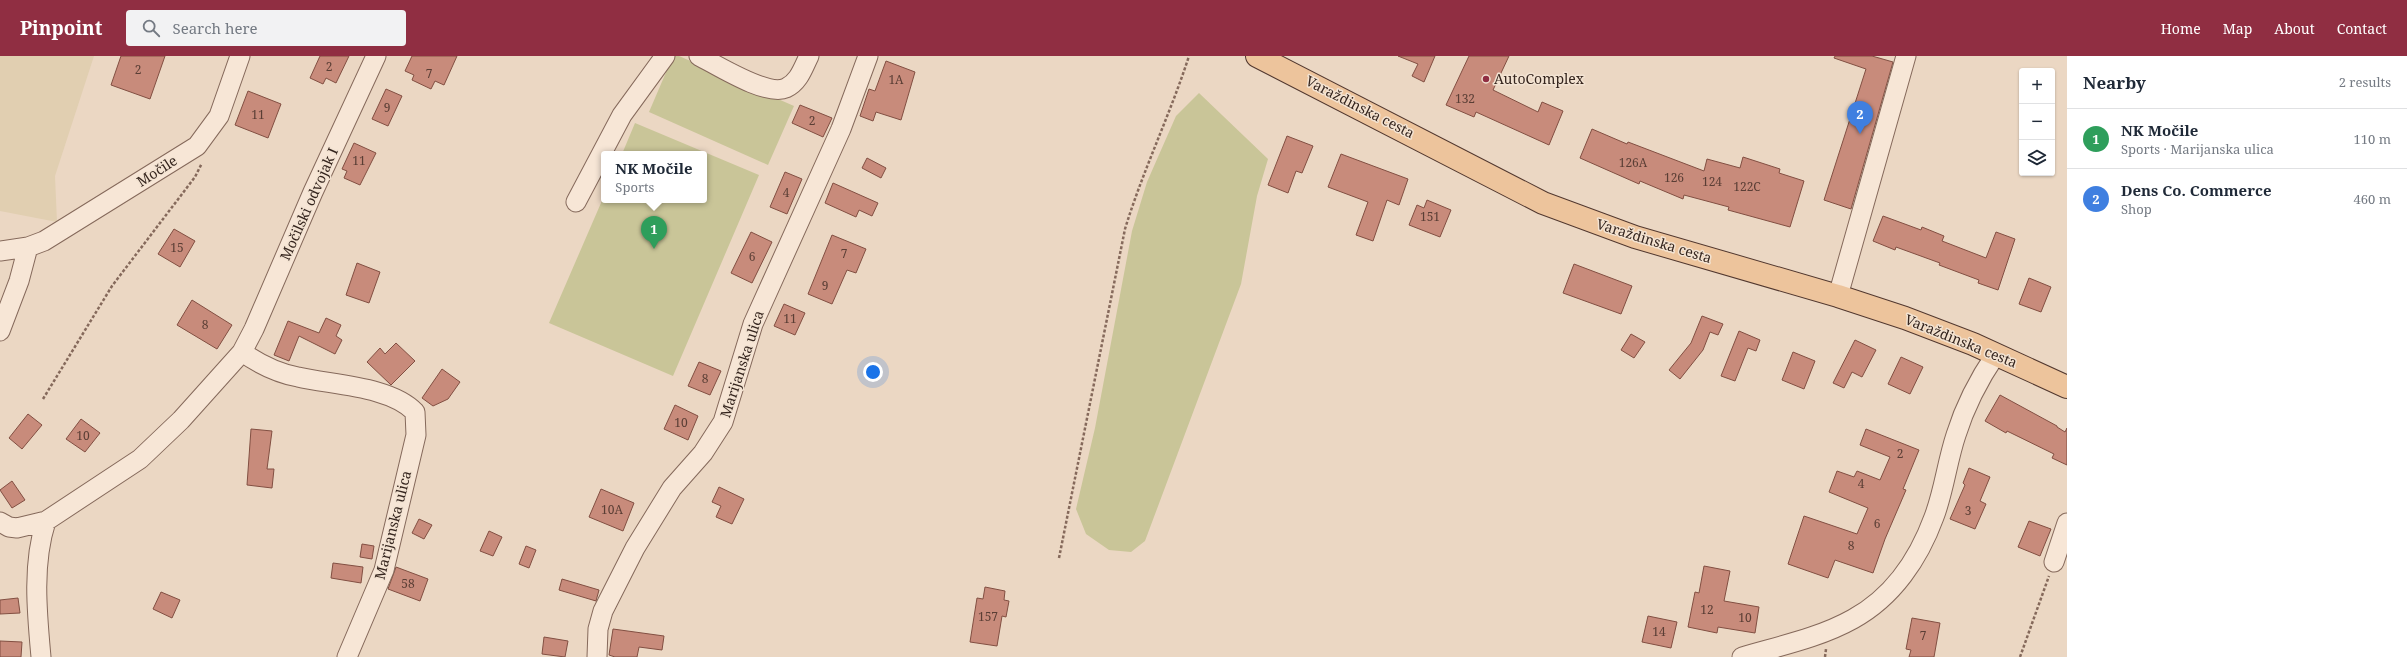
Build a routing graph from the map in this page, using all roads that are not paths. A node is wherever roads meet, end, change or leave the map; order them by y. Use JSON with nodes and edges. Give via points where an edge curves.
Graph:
{"nodes":[{"id":1,"x":240,"y":56,"type":"edge"},
{"id":2,"x":376,"y":56,"type":"edge"},
{"id":3,"x":665,"y":56,"type":"edge"},
{"id":4,"x":699,"y":56,"type":"edge"},
{"id":5,"x":809,"y":56,"type":"edge"},
{"id":6,"x":868,"y":56,"type":"edge"},
{"id":7,"x":1257,"y":56,"type":"edge"},
{"id":8,"x":1906,"y":56,"type":"edge"},
{"id":9,"x":603,"y":151,"type":"edge"},
{"id":10,"x":601,"y":154,"type":"edge"},
{"id":11,"x":576,"y":202,"type":"dead end"},
{"id":12,"x":28,"y":247,"type":"junction"},
{"id":13,"x":0,"y":252,"type":"edge"},
{"id":14,"x":1838,"y":296,"type":"junction"},
{"id":15,"x":0,"y":331,"type":"edge"},
{"id":16,"x":242,"y":352,"type":"junction"},
{"id":17,"x":1996,"y":354,"type":"junction"},
{"id":18,"x":2067,"y":387,"type":"edge"},
{"id":19,"x":46,"y":521,"type":"junction"},
{"id":20,"x":0,"y":522,"type":"edge"},
{"id":21,"x":2067,"y":523,"type":"edge"},
{"id":22,"x":2054,"y":562,"type":"road end"},
{"id":23,"x":41,"y":657,"type":"edge"},
{"id":24,"x":347,"y":657,"type":"edge"},
{"id":25,"x":596,"y":657,"type":"edge"},
{"id":26,"x":1742,"y":657,"type":"edge"}],
"edges":[{"from":1,"to":12,"type":"street","name":"Močile","via":[[219,116],[197,146],[90,214],[44,241]]},
{"from":2,"to":16,"type":"street","name":"Močilski odvojak I"},
{"from":3,"to":9,"type":"street","via":[[622,114]]},
{"from":4,"to":5,"type":"street","via":[[745,80],[772,90],[786,88],[798,78]]},
{"from":6,"to":25,"type":"street","name":"Marijanska ulica","via":[[841,129],[752,324],[722,422],[703,453],[672,488],[635,548],[603,611],[598,629]]},
{"from":7,"to":14,"type":"main road","name":"Varaždinska cesta","via":[[1543,203],[1635,237]]},
{"from":8,"to":14,"type":"street"},
{"from":10,"to":11,"type":"street"},
{"from":12,"to":13,"type":"street","name":"Močile"},
{"from":12,"to":15,"type":"street","via":[[19,281]]},
{"from":14,"to":17,"type":"main road","name":"Varaždinska cesta","via":[[1905,318]]},
{"from":16,"to":19,"type":"street","name":"Močilski odvojak I","via":[[182,420],[140,458]]},
{"from":16,"to":24,"type":"street","name":"Marijanska ulica","via":[[256,362],[289,375],[399,399],[414,412],[416,435],[384,570]]},
{"from":17,"to":18,"type":"main road","name":"Varaždinska cesta"},
{"from":17,"to":26,"type":"street","via":[[1969,401],[1956,435],[1934,517],[1912,564],[1894,586],[1853,619],[1812,637]]},
{"from":19,"to":20,"type":"street","name":"Močilski odvojak I","via":[[17,528]]},
{"from":19,"to":23,"type":"street","via":[[36,600]]},
{"from":21,"to":22,"type":"street"}]}
